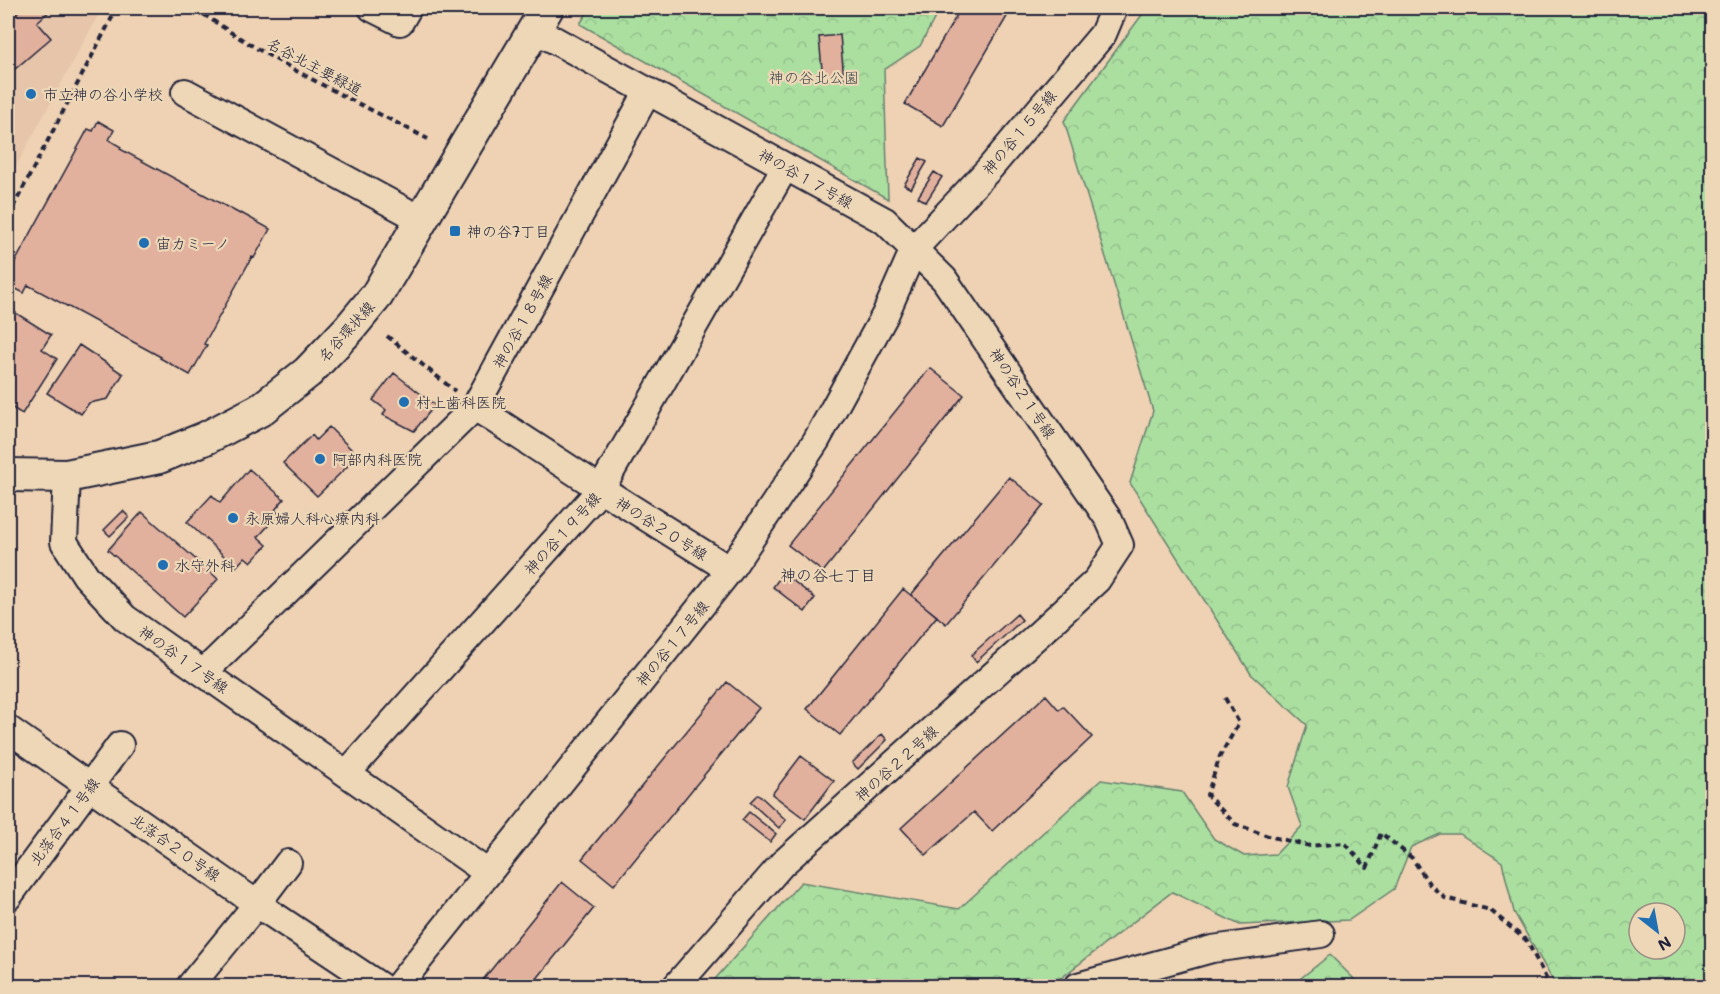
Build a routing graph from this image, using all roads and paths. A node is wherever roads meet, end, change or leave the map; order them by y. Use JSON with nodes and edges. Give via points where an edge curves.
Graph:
{"nodes":[{"id":1,"x":117,"y":8,"type":"edge"},
{"id":2,"x":195,"y":8,"type":"edge"},
{"id":3,"x":372,"y":8,"type":"edge"},
{"id":4,"x":408,"y":8,"type":"edge"},
{"id":5,"x":1114,"y":8,"type":"edge"},
{"id":6,"x":542,"y":19,"type":"edge"},
{"id":7,"x":648,"y":91,"type":"junction"},
{"id":8,"x":185,"y":92,"type":"dead end"},
{"id":9,"x":428,"y":139,"type":"dead end"},
{"id":10,"x":785,"y":167,"type":"junction"},
{"id":11,"x":8,"y":217,"type":"edge"},
{"id":12,"x":422,"y":220,"type":"junction"},
{"id":13,"x":914,"y":249,"type":"junction"},
{"id":14,"x":387,"y":336,"type":"dead end"},
{"id":15,"x":475,"y":407,"type":"junction"},
{"id":16,"x":8,"y":475,"type":"edge"},
{"id":17,"x":67,"y":476,"type":"junction"},
{"id":18,"x":601,"y":489,"type":"junction"},
{"id":19,"x":1120,"y":545,"type":"joint"},
{"id":20,"x":730,"y":570,"type":"junction"},
{"id":21,"x":204,"y":672,"type":"junction"},
{"id":22,"x":1225,"y":698,"type":"dead end"},
{"id":23,"x":8,"y":729,"type":"edge"},
{"id":24,"x":120,"y":745,"type":"dead end"},
{"id":25,"x":347,"y":773,"type":"junction"},
{"id":26,"x":90,"y":787,"type":"junction"},
{"id":27,"x":288,"y":863,"type":"dead end"},
{"id":28,"x":488,"y":873,"type":"junction"},
{"id":29,"x":8,"y":897,"type":"edge"},
{"id":30,"x":257,"y":904,"type":"junction"},
{"id":31,"x":1322,"y":934,"type":"dead end"},
{"id":32,"x":190,"y":987,"type":"edge"},
{"id":33,"x":380,"y":987,"type":"edge"},
{"id":34,"x":398,"y":987,"type":"edge"},
{"id":35,"x":676,"y":987,"type":"edge"},
{"id":36,"x":1078,"y":987,"type":"edge"},
{"id":37,"x":1550,"y":987,"type":"edge"}],
"edges":[{"from":1,"to":11,"type":"path"},
{"from":2,"to":9,"type":"path","name":"名谷北主要緑道","via":[[277,60]]},
{"from":3,"to":4,"type":"street","via":[[400,22]]},
{"from":5,"to":13,"type":"street","name":"神の谷１５号線","via":[[1103,33],[990,168]]},
{"from":6,"to":7,"type":"street","name":"神の谷１７号線"},
{"from":6,"to":12,"type":"street","name":"名谷環状線"},
{"from":7,"to":10,"type":"street","name":"神の谷１７号線"},
{"from":7,"to":15,"type":"street","name":"神の谷１８号線"},
{"from":8,"to":12,"type":"street"},
{"from":10,"to":13,"type":"street","name":"神の谷１７号線","via":[[885,221]]},
{"from":10,"to":18,"type":"street","name":"神の谷１９号線"},
{"from":12,"to":17,"type":"street","name":"名谷環状線","via":[[377,296],[349,330],[309,372],[260,410],[159,457]]},
{"from":13,"to":19,"type":"street","name":"神の谷２１号線","via":[[944,279],[1109,520]]},
{"from":13,"to":20,"type":"street","name":"神の谷１７号線","via":[[885,315],[816,441]]},
{"from":14,"to":15,"type":"path"},
{"from":15,"to":18,"type":"street","name":"神の谷２０号線"},
{"from":15,"to":21,"type":"street","name":"神の谷１８号線"},
{"from":16,"to":17,"type":"street","name":"名谷環状線"},
{"from":17,"to":21,"type":"street","name":"神の谷１７号線","via":[[64,542],[86,576],[125,618]]},
{"from":18,"to":20,"type":"street","name":"神の谷２０号線"},
{"from":18,"to":25,"type":"street","name":"神の谷１９号線"},
{"from":19,"to":35,"type":"street","name":"神の谷２２号線","via":[[1097,580],[782,864]]},
{"from":20,"to":28,"type":"street","name":"神の谷１７号線"},
{"from":21,"to":25,"type":"street","name":"神の谷１７号線"},
{"from":22,"to":37,"type":"path","via":[[1239,723],[1220,756],[1208,795],[1235,824],[1310,846],[1345,843],[1367,868],[1381,833],[1412,858],[1430,885],[1445,898],[1490,910],[1527,941]]},
{"from":23,"to":26,"type":"street","name":"北落合２０号線"},
{"from":24,"to":26,"type":"street","name":"北落合４１号線"},
{"from":25,"to":28,"type":"street","name":"神の谷１７号線"},
{"from":26,"to":29,"type":"street","name":"北落合４１号線"},
{"from":26,"to":30,"type":"street","name":"北落合２０号線"},
{"from":27,"to":30,"type":"street"},
{"from":28,"to":34,"type":"street"},
{"from":30,"to":32,"type":"street"},
{"from":30,"to":33,"type":"street","name":"北落合２０号線"},
{"from":31,"to":36,"type":"street","via":[[1212,949]]}]}
